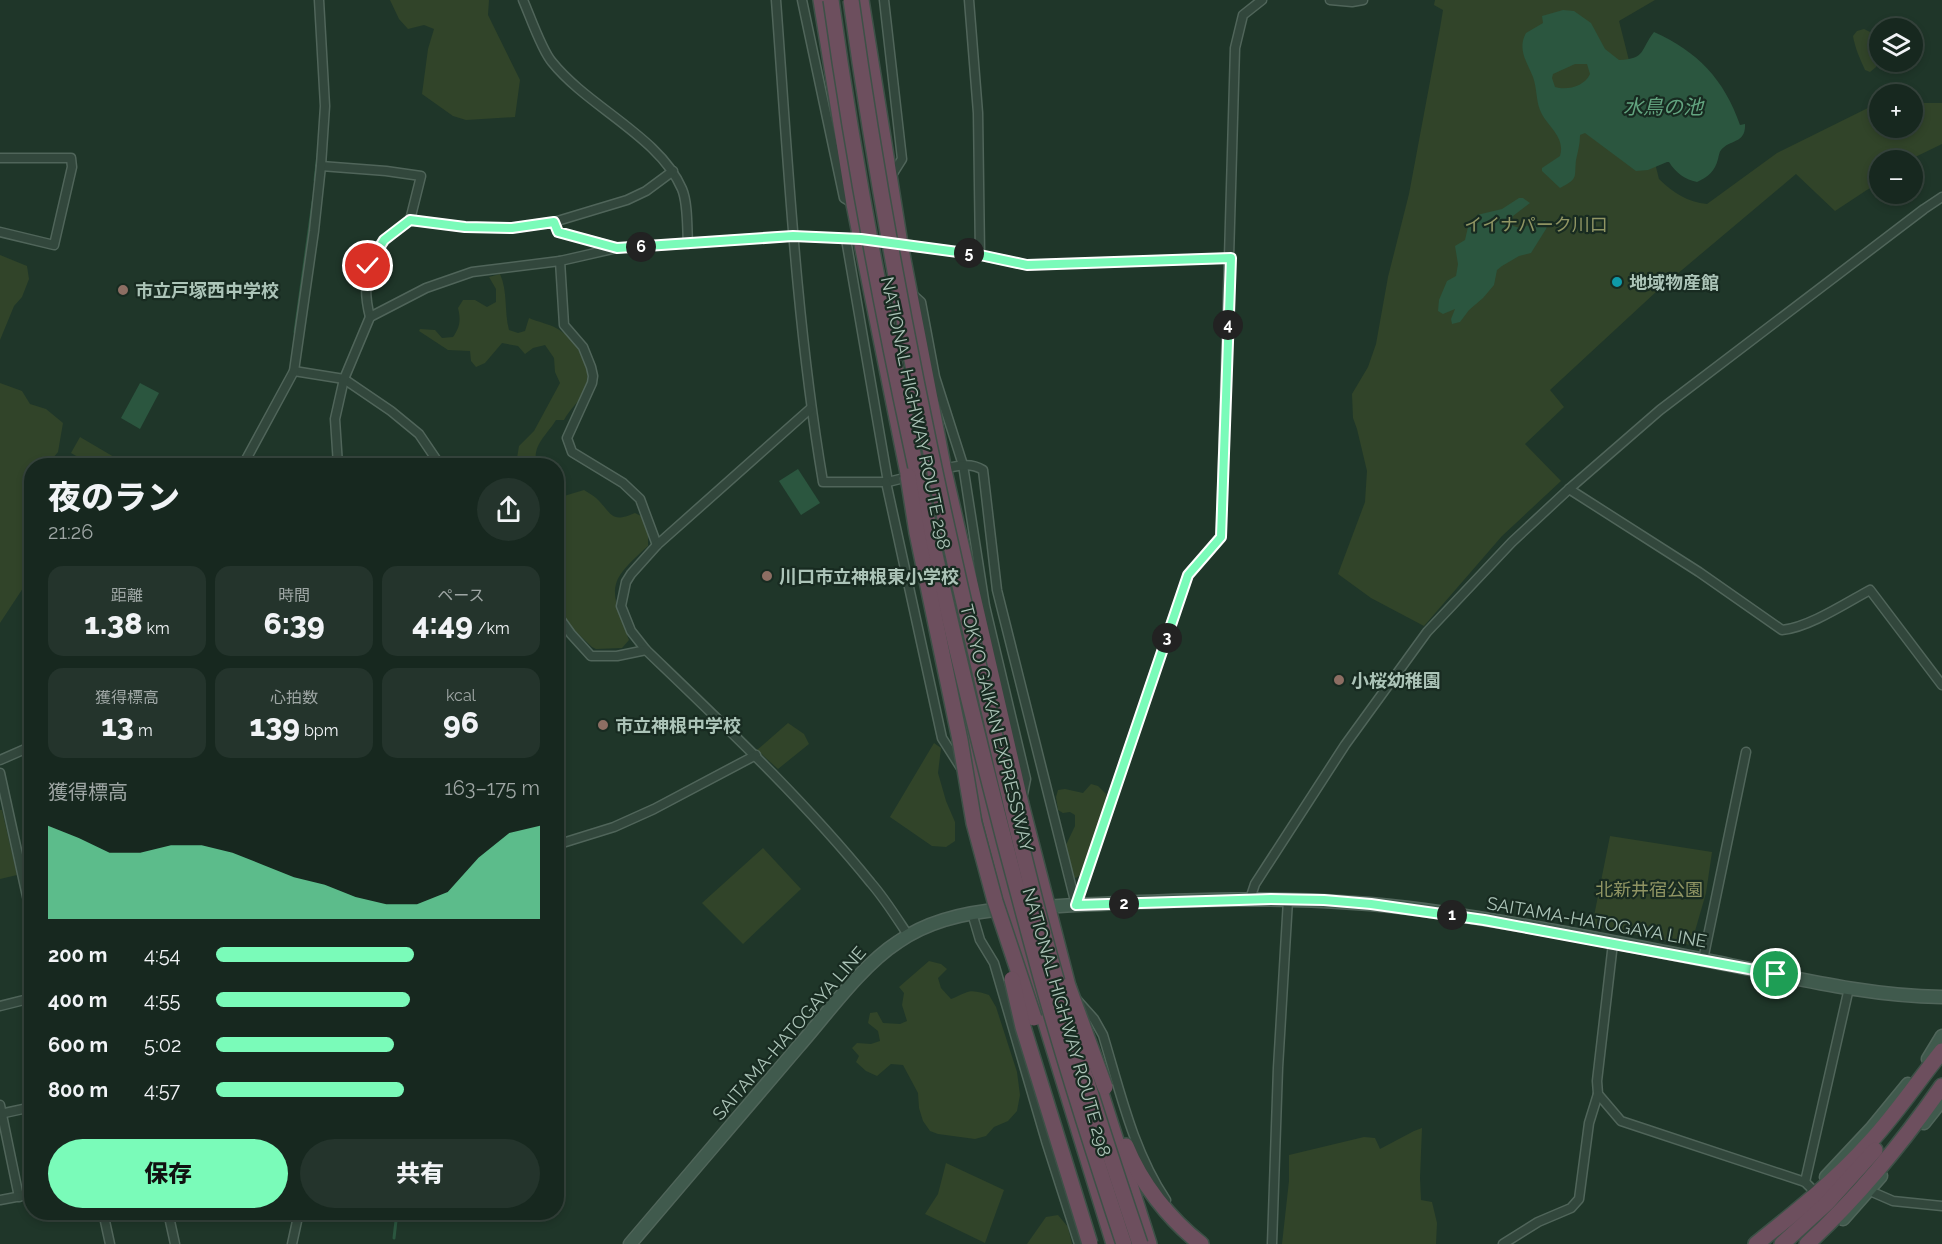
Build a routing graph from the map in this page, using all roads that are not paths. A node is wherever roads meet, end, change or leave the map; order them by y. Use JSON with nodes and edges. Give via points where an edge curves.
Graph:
{"nodes":[{"id":1,"x":320,"y":0,"type":"edge"},
{"id":2,"x":523,"y":0,"type":"edge"},
{"id":3,"x":776,"y":0,"type":"edge"},
{"id":4,"x":802,"y":0,"type":"edge"},
{"id":5,"x":820,"y":0,"type":"edge"},
{"id":6,"x":831,"y":0,"type":"edge"},
{"id":7,"x":851,"y":0,"type":"edge"},
{"id":8,"x":861,"y":0,"type":"edge"},
{"id":9,"x":867,"y":0,"type":"edge"},
{"id":10,"x":884,"y":0,"type":"edge"},
{"id":11,"x":969,"y":0,"type":"edge"},
{"id":12,"x":1262,"y":0,"type":"edge"},
{"id":13,"x":1330,"y":0,"type":"edge"},
{"id":14,"x":1363,"y":0,"type":"edge"},
{"id":15,"x":878,"y":108,"type":"junction"},
{"id":16,"x":0,"y":158,"type":"edge"},
{"id":17,"x":321,"y":166,"type":"junction"},
{"id":18,"x":673,"y":171,"type":"junction"},
{"id":19,"x":889,"y":179,"type":"junction"},
{"id":20,"x":1942,"y":197,"type":"edge"},
{"id":21,"x":854,"y":204,"type":"junction"},
{"id":22,"x":410,"y":220,"type":"junction"},
{"id":23,"x":554,"y":222,"type":"junction"},
{"id":24,"x":0,"y":232,"type":"edge"},
{"id":25,"x":793,"y":236,"type":"junction"},
{"id":26,"x":854,"y":239,"type":"junction"},
{"id":27,"x":688,"y":244,"type":"junction"},
{"id":28,"x":900,"y":244,"type":"junction"},
{"id":29,"x":617,"y":248,"type":"junction"},
{"id":30,"x":980,"y":255,"type":"junction"},
{"id":31,"x":1231,"y":258,"type":"junction"},
{"id":32,"x":560,"y":261,"type":"junction"},
{"id":33,"x":908,"y":291,"type":"junction"},
{"id":34,"x":370,"y":317,"type":"junction"},
{"id":35,"x":294,"y":371,"type":"junction"},
{"id":36,"x":895,"y":372,"type":"junction"},
{"id":37,"x":344,"y":379,"type":"junction"},
{"id":38,"x":810,"y":409,"type":"junction"},
{"id":39,"x":247,"y":458,"type":"edge"},
{"id":40,"x":338,"y":458,"type":"edge"},
{"id":41,"x":435,"y":458,"type":"edge"},
{"id":42,"x":963,"y":465,"type":"junction"},
{"id":43,"x":948,"y":468,"type":"dead end"},
{"id":44,"x":900,"y":479,"type":"dead end"},
{"id":45,"x":887,"y":482,"type":"junction"},
{"id":46,"x":1569,"y":489,"type":"junction"},
{"id":47,"x":657,"y":545,"type":"junction"},
{"id":48,"x":564,"y":624,"type":"edge"},
{"id":49,"x":646,"y":650,"type":"junction"},
{"id":50,"x":1942,"y":685,"type":"edge"},
{"id":51,"x":24,"y":750,"type":"edge"},
{"id":52,"x":1746,"y":752,"type":"dead end"},
{"id":53,"x":756,"y":755,"type":"junction"},
{"id":54,"x":0,"y":760,"type":"edge"},
{"id":55,"x":0,"y":774,"type":"edge"},
{"id":56,"x":1021,"y":804,"type":"junction"},
{"id":57,"x":987,"y":812,"type":"junction"},
{"id":58,"x":564,"y":842,"type":"edge"},
{"id":59,"x":1024,"y":861,"type":"junction"},
{"id":60,"x":24,"y":870,"type":"edge"},
{"id":61,"x":1250,"y":899,"type":"junction"},
{"id":62,"x":1288,"y":900,"type":"junction"},
{"id":63,"x":995,"y":902,"type":"junction"},
{"id":64,"x":1076,"y":905,"type":"junction"},
{"id":65,"x":1047,"y":907,"type":"junction"},
{"id":66,"x":1012,"y":909,"type":"junction"},
{"id":67,"x":972,"y":913,"type":"junction"},
{"id":68,"x":909,"y":935,"type":"junction"},
{"id":69,"x":1613,"y":943,"type":"junction"},
{"id":70,"x":1703,"y":960,"type":"junction"},
{"id":71,"x":1849,"y":988,"type":"junction"},
{"id":72,"x":1070,"y":994,"type":"junction"},
{"id":73,"x":1942,"y":997,"type":"edge"},
{"id":74,"x":24,"y":1000,"type":"edge"},
{"id":75,"x":0,"y":1006,"type":"edge"},
{"id":76,"x":1942,"y":1036,"type":"edge"},
{"id":77,"x":1942,"y":1052,"type":"edge"},
{"id":78,"x":1089,"y":1057,"type":"junction"},
{"id":79,"x":1942,"y":1086,"type":"edge"},
{"id":80,"x":1598,"y":1094,"type":"junction"},
{"id":81,"x":1942,"y":1100,"type":"edge"},
{"id":82,"x":24,"y":1108,"type":"edge"},
{"id":83,"x":1,"y":1111,"type":"edge"},
{"id":84,"x":1132,"y":1161,"type":"junction"},
{"id":85,"x":1809,"y":1186,"type":"junction"},
{"id":86,"x":1870,"y":1191,"type":"junction"},
{"id":87,"x":24,"y":1196,"type":"edge"},
{"id":88,"x":19,"y":1197,"type":"junction"},
{"id":89,"x":0,"y":1200,"type":"edge"},
{"id":90,"x":1847,"y":1206,"type":"junction"},
{"id":91,"x":1942,"y":1206,"type":"edge"},
{"id":92,"x":105,"y":1220,"type":"edge"},
{"id":93,"x":170,"y":1220,"type":"edge"},
{"id":94,"x":297,"y":1220,"type":"edge"},
{"id":95,"x":110,"y":1244,"type":"edge"},
{"id":96,"x":175,"y":1244,"type":"edge"},
{"id":97,"x":292,"y":1244,"type":"edge"},
{"id":98,"x":630,"y":1244,"type":"edge"},
{"id":99,"x":1079,"y":1244,"type":"edge"},
{"id":100,"x":1090,"y":1244,"type":"edge"},
{"id":101,"x":1106,"y":1244,"type":"edge"},
{"id":102,"x":1114,"y":1244,"type":"edge"},
{"id":103,"x":1124,"y":1244,"type":"edge"},
{"id":104,"x":1140,"y":1244,"type":"edge"},
{"id":105,"x":1149,"y":1244,"type":"edge"},
{"id":106,"x":1160,"y":1244,"type":"edge"},
{"id":107,"x":1185,"y":1244,"type":"edge"},
{"id":108,"x":1202,"y":1244,"type":"edge"},
{"id":109,"x":1272,"y":1244,"type":"edge"},
{"id":110,"x":1503,"y":1244,"type":"edge"},
{"id":111,"x":1748,"y":1244,"type":"edge"},
{"id":112,"x":1756,"y":1244,"type":"edge"},
{"id":113,"x":1782,"y":1244,"type":"edge"},
{"id":114,"x":1807,"y":1244,"type":"edge"},
{"id":115,"x":1812,"y":1244,"type":"edge"},
{"id":116,"x":1818,"y":1244,"type":"edge"}],
"edges":[{"from":1,"to":17,"type":"street","via":[[326,106]]},
{"from":2,"to":18,"type":"street","via":[[550,61]]},
{"from":3,"to":25,"type":"street"},
{"from":4,"to":21,"type":"street","via":[[844,198]]},
{"from":5,"to":21,"type":"highway","name":"NATIONAL HIGHWAY ROUTE 298"},
{"from":6,"to":36,"type":"highway","name":"TOKYO GAIKAN EXPRESSWAY","bridge":true},
{"from":7,"to":59,"type":"highway","name":"TOKYO GAIKAN EXPRESSWAY","bridge":true,"via":[[914,371]]},
{"from":8,"to":15,"type":"highway","name":"NATIONAL HIGHWAY ROUTE 298"},
{"from":9,"to":15,"type":"highway"},
{"from":10,"to":19,"type":"street","via":[[902,159]]},
{"from":11,"to":30,"type":"street","via":[[978,112]]},
{"from":12,"to":31,"type":"street","via":[[1243,15],[1235,48]]},
{"from":13,"to":14,"type":"street"},
{"from":15,"to":19,"type":"highway","name":"NATIONAL HIGHWAY ROUTE 298"},
{"from":16,"to":24,"type":"street","via":[[72,158],[54,245]]},
{"from":17,"to":22,"type":"street","via":[[421,176]]},
{"from":17,"to":35,"type":"street"},
{"from":18,"to":23,"type":"street","via":[[627,200]]},
{"from":18,"to":27,"type":"street","via":[[683,192]]},
{"from":19,"to":28,"type":"highway","name":"NATIONAL HIGHWAY ROUTE 298"},
{"from":20,"to":46,"type":"street","via":[[1660,410]]},
{"from":21,"to":26,"type":"highway","name":"NATIONAL HIGHWAY ROUTE 298"},
{"from":22,"to":23,"type":"street","via":[[512,228]]},
{"from":22,"to":34,"type":"street","via":[[384,240],[368,266],[365,299]]},
{"from":23,"to":29,"type":"street","via":[[558,232]]},
{"from":25,"to":26,"type":"street"},
{"from":25,"to":27,"type":"street"},
{"from":25,"to":38,"type":"street"},
{"from":26,"to":28,"type":"street"},
{"from":26,"to":45,"type":"street"},
{"from":26,"to":57,"type":"highway","name":"NATIONAL HIGHWAY ROUTE 298"},
{"from":27,"to":29,"type":"street"},
{"from":28,"to":30,"type":"street"},
{"from":28,"to":33,"type":"highway","name":"NATIONAL HIGHWAY ROUTE 298"},
{"from":29,"to":32,"type":"street"},
{"from":30,"to":31,"type":"street","via":[[1027,265]]},
{"from":31,"to":64,"type":"street","via":[[1221,537],[1188,575]]},
{"from":32,"to":34,"type":"street","via":[[472,272],[426,288]]},
{"from":32,"to":47,"type":"street","via":[[564,325],[583,347],[593,376],[567,438],[569,446],[572,452],[623,483],[640,499]]},
{"from":33,"to":42,"type":"street","via":[[921,302],[935,377]]},
{"from":33,"to":56,"type":"highway","name":"NATIONAL HIGHWAY ROUTE 298","via":[[947,483]]},
{"from":34,"to":37,"type":"street"},
{"from":35,"to":37,"type":"street"},
{"from":35,"to":39,"type":"street"},
{"from":36,"to":63,"type":"highway","bridge":true,"via":[[916,533],[974,823]]},
{"from":36,"to":103,"type":"highway","name":"TOKYO GAIKAN EXPRESSWAY","bridge":true,"via":[[949,618],[1032,946]]},
{"from":37,"to":40,"type":"street","via":[[335,419]]},
{"from":37,"to":41,"type":"street","via":[[419,434]]},
{"from":38,"to":45,"type":"street","via":[[823,482]]},
{"from":38,"to":47,"type":"street"},
{"from":42,"to":43,"type":"street"},
{"from":42,"to":56,"type":"street","via":[[986,606],[1026,779]]},
{"from":42,"to":64,"type":"street","via":[[983,470],[997,590]]},
{"from":44,"to":45,"type":"street"},
{"from":45,"to":57,"type":"street","via":[[942,738]]},
{"from":46,"to":50,"type":"street","via":[[1782,630],[1807,623],[1870,590]]},
{"from":46,"to":61,"type":"street","via":[[1512,542],[1427,632],[1346,746],[1255,884]]},
{"from":47,"to":49,"type":"street","via":[[626,582],[621,606],[631,631]]},
{"from":48,"to":49,"type":"street","via":[[591,656]]},
{"from":49,"to":53,"type":"street"},
{"from":51,"to":54,"type":"street"},
{"from":52,"to":70,"type":"street"},
{"from":53,"to":58,"type":"street","via":[[654,809],[614,827]]},
{"from":53,"to":68,"type":"street","via":[[872,884]]},
{"from":55,"to":60,"type":"street"},
{"from":56,"to":65,"type":"highway","name":"NATIONAL HIGHWAY ROUTE 298"},
{"from":57,"to":66,"type":"highway","name":"NATIONAL HIGHWAY ROUTE 298"},
{"from":59,"to":84,"type":"highway","bridge":true},
{"from":59,"to":104,"type":"highway","name":"TOKYO GAIKAN EXPRESSWAY","bridge":true,"via":[[1088,1086]]},
{"from":61,"to":62,"type":"main road","name":"SAITAMA-HATOGAYA LINE"},
{"from":61,"to":64,"type":"main road","name":"SAITAMA-HATOGAYA LINE"},
{"from":62,"to":69,"type":"main road","name":"SAITAMA-HATOGAYA LINE","via":[[1424,910]]},
{"from":62,"to":109,"type":"street"},
{"from":63,"to":100,"type":"highway","bridge":true,"via":[[1023,1027]]},
{"from":63,"to":101,"type":"highway","bridge":true},
{"from":64,"to":65,"type":"main road","name":"SAITAMA-HATOGAYA LINE"},
{"from":65,"to":66,"type":"main road","name":"SAITAMA-HATOGAYA LINE"},
{"from":65,"to":72,"type":"highway","name":"NATIONAL HIGHWAY ROUTE 298"},
{"from":66,"to":67,"type":"main road","name":"SAITAMA-HATOGAYA LINE"},
{"from":66,"to":102,"type":"highway","name":"NATIONAL HIGHWAY ROUTE 298"},
{"from":67,"to":68,"type":"main road","name":"SAITAMA-HATOGAYA LINE"},
{"from":67,"to":99,"type":"street","via":[[980,940],[994,963]]},
{"from":68,"to":98,"type":"main road","name":"SAITAMA-HATOGAYA LINE","via":[[883,953],[857,980]]},
{"from":69,"to":70,"type":"main road","name":"SAITAMA-HATOGAYA LINE"},
{"from":69,"to":80,"type":"street"},
{"from":70,"to":71,"type":"main road","name":"SAITAMA-HATOGAYA LINE"},
{"from":71,"to":73,"type":"main road","name":"SAITAMA-HATOGAYA LINE"},
{"from":71,"to":85,"type":"street"},
{"from":72,"to":78,"type":"highway","name":"NATIONAL HIGHWAY ROUTE 298"},
{"from":72,"to":108,"type":"street","via":[[1094,1019],[1103,1035],[1129,1121],[1151,1175],[1179,1218]]},
{"from":74,"to":75,"type":"street"},
{"from":76,"to":85,"type":"main road","via":[[1871,1130]]},
{"from":77,"to":112,"type":"highway","via":[[1871,1141],[1829,1184]]},
{"from":77,"to":113,"type":"highway","via":[[1876,1149],[1833,1197]]},
{"from":78,"to":105,"type":"highway","name":"NATIONAL HIGHWAY ROUTE 298"},
{"from":78,"to":106,"type":"highway"},
{"from":79,"to":90,"type":"highway","via":[[1892,1154]]},
{"from":80,"to":85,"type":"street","via":[[1621,1121]]},
{"from":80,"to":110,"type":"street","via":[[1588,1123],[1579,1199],[1570,1208]]},
{"from":81,"to":86,"type":"main road"},
{"from":82,"to":83,"type":"street"},
{"from":83,"to":88,"type":"street"},
{"from":84,"to":107,"type":"highway","via":[[1155,1208]]},
{"from":84,"to":108,"type":"highway","via":[[1158,1200]]},
{"from":85,"to":111,"type":"main road"},
{"from":86,"to":91,"type":"street","via":[[1893,1201]]},
{"from":86,"to":116,"type":"main road"},
{"from":87,"to":88,"type":"street"},
{"from":88,"to":89,"type":"street"},
{"from":90,"to":114,"type":"highway"},
{"from":90,"to":115,"type":"highway"},
{"from":92,"to":95,"type":"street"},
{"from":93,"to":96,"type":"street"},
{"from":94,"to":97,"type":"street"}]}
